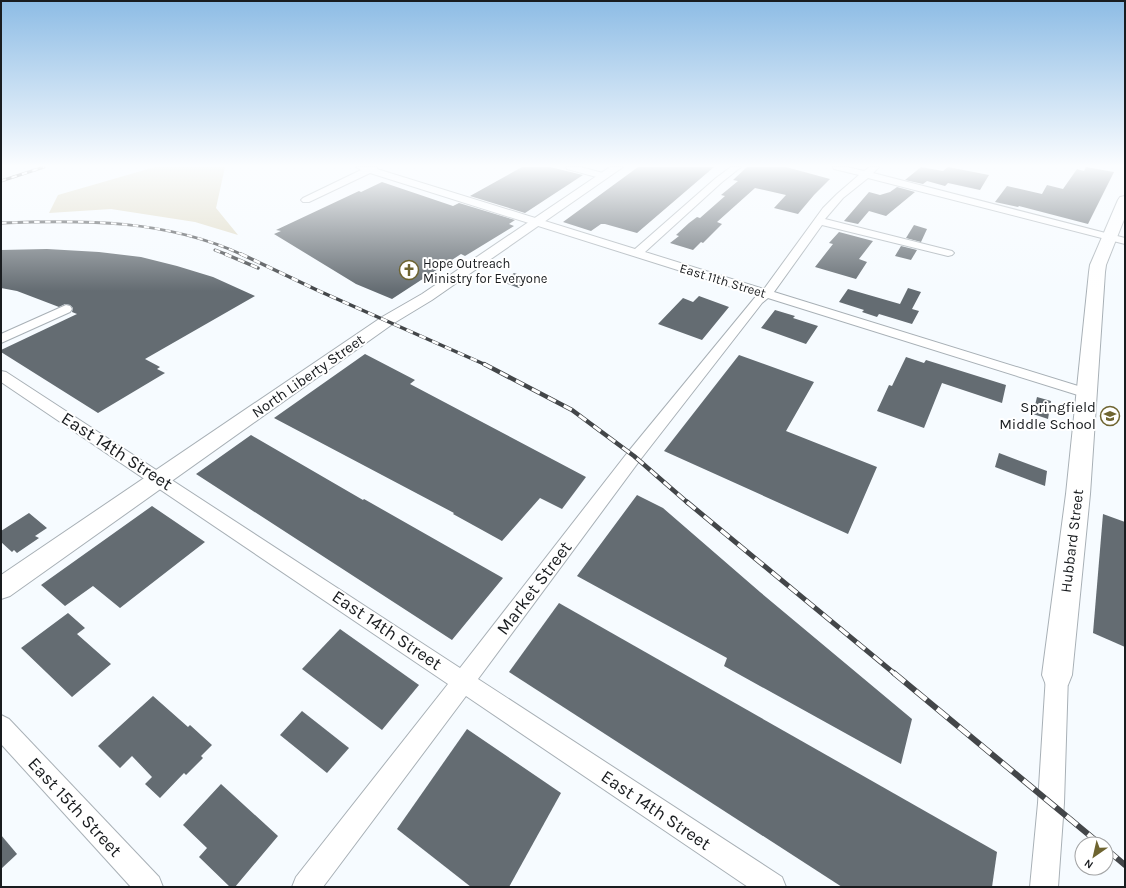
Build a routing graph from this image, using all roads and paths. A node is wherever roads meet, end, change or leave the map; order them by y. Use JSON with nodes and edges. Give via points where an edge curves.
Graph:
{"nodes":[{"id":1,"x":492,"y":208,"type":"edge"},
{"id":2,"x":558,"y":208,"type":"edge"},
{"id":3,"x":687,"y":208,"type":"edge"},
{"id":4,"x":830,"y":208,"type":"edge"},
{"id":5,"x":998,"y":208,"type":"edge"},
{"id":6,"x":1123,"y":208,"type":"edge"},
{"id":7,"x":819,"y":221,"type":"junction"},
{"id":8,"x":537,"y":223,"type":"junction"},
{"id":9,"x":1118,"y":239,"type":"edge"},
{"id":10,"x":948,"y":253,"type":"dead end"},
{"id":11,"x":636,"y":254,"type":"junction"},
{"id":12,"x":766,"y":294,"type":"junction"},
{"id":13,"x":66,"y":310,"type":"dead end"},
{"id":14,"x":1,"y":339,"type":"edge"},
{"id":15,"x":1,"y":375,"type":"edge"},
{"id":16,"x":1086,"y":393,"type":"junction"},
{"id":17,"x":159,"y":479,"type":"junction"},
{"id":18,"x":1,"y":588,"type":"edge"},
{"id":19,"x":1057,"y":675,"type":"joint"},
{"id":20,"x":464,"y":681,"type":"junction"},
{"id":21,"x":1,"y":727,"type":"edge"},
{"id":22,"x":149,"y":887,"type":"edge"},
{"id":23,"x":306,"y":887,"type":"edge"},
{"id":24,"x":772,"y":887,"type":"edge"},
{"id":25,"x":1044,"y":887,"type":"edge"}],
"edges":[{"from":1,"to":8,"type":"street","name":"East 11th Street"},
{"from":2,"to":8,"type":"street","name":"North Liberty Street"},
{"from":3,"to":11,"type":"street"},
{"from":4,"to":7,"type":"street","name":"Market Street"},
{"from":5,"to":9,"type":"street"},
{"from":6,"to":9,"type":"main road","name":"Hubbard Street"},
{"from":7,"to":10,"type":"street"},
{"from":7,"to":12,"type":"street","name":"Market Street"},
{"from":8,"to":11,"type":"street","name":"East 11th Street"},
{"from":8,"to":17,"type":"street","name":"North Liberty Street","via":[[427,297],[388,320]]},
{"from":9,"to":16,"type":"main road","name":"Hubbard Street","via":[[1098,265]]},
{"from":11,"to":12,"type":"street","name":"East 11th Street"},
{"from":12,"to":16,"type":"street","name":"East 11th Street"},
{"from":12,"to":20,"type":"street","name":"Market Street","via":[[758,300],[634,456]]},
{"from":13,"to":14,"type":"street"},
{"from":15,"to":17,"type":"street","name":"East 14th Street"},
{"from":16,"to":19,"type":"main road","name":"Hubbard Street","via":[[1078,494]]},
{"from":17,"to":18,"type":"street","name":"North Liberty Street"},
{"from":17,"to":20,"type":"street","name":"East 14th Street"},
{"from":19,"to":25,"type":"street","name":"Hubbard Street"},
{"from":20,"to":23,"type":"street","name":"Market Street"},
{"from":20,"to":24,"type":"street","name":"East 14th Street"},
{"from":21,"to":22,"type":"street","name":"East 15th Street"}]}
